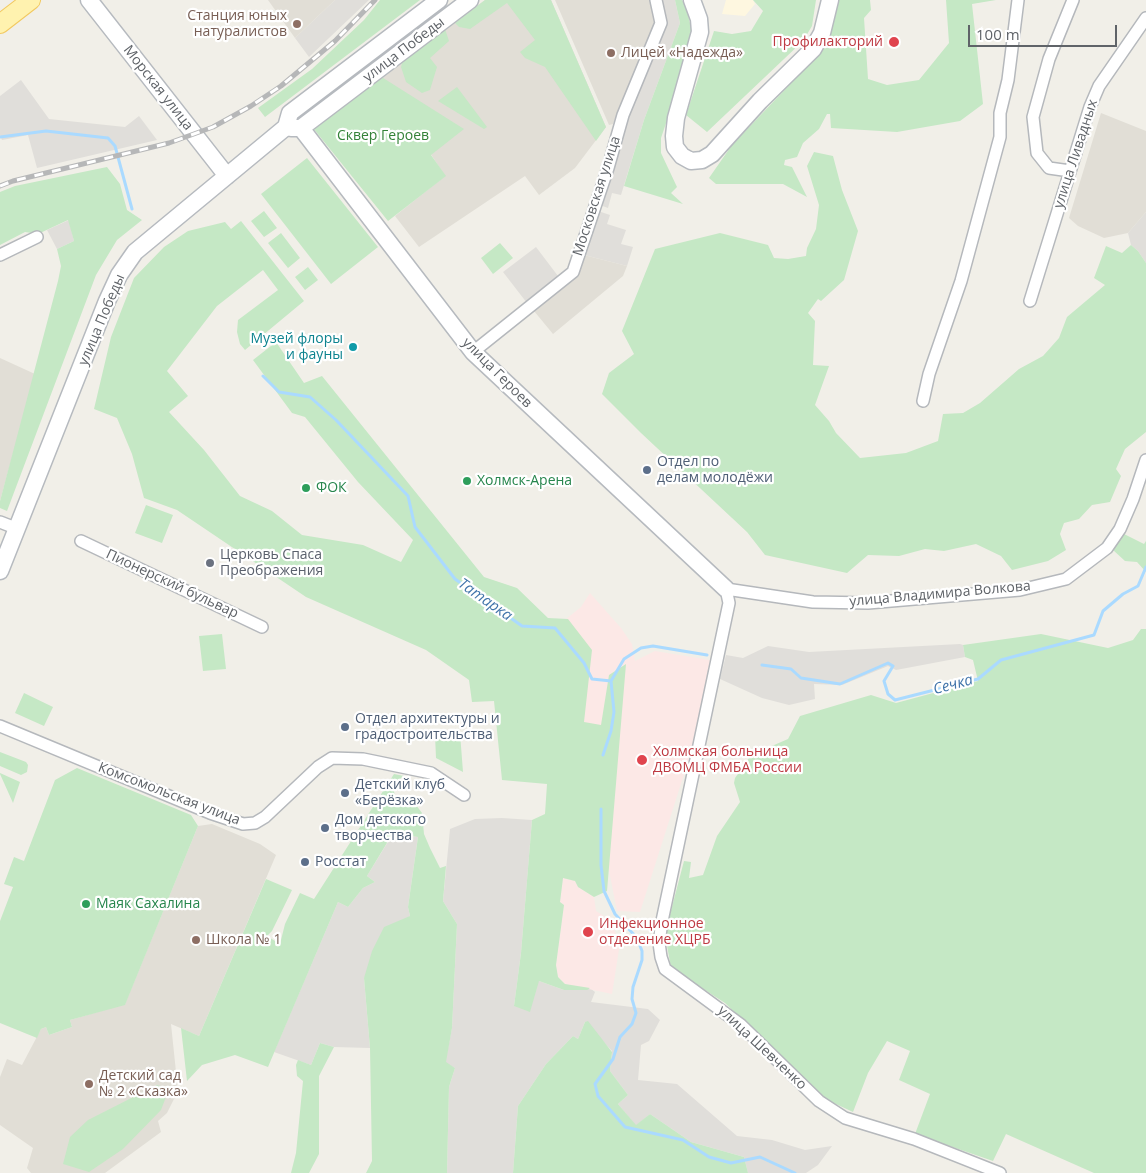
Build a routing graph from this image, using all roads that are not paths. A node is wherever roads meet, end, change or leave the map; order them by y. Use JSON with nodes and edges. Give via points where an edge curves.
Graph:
{"nodes":[{"id":1,"x":31,"y":0,"type":"edge"},
{"id":2,"x":89,"y":0,"type":"edge"},
{"id":3,"x":439,"y":0,"type":"edge"},
{"id":4,"x":470,"y":0,"type":"edge"},
{"id":5,"x":656,"y":0,"type":"edge"},
{"id":6,"x":692,"y":0,"type":"edge"},
{"id":7,"x":830,"y":0,"type":"edge"},
{"id":8,"x":1018,"y":0,"type":"edge"},
{"id":9,"x":1073,"y":0,"type":"edge"},
{"id":10,"x":1146,"y":18,"type":"edge"},
{"id":11,"x":0,"y":24,"type":"edge"},
{"id":12,"x":294,"y":128,"type":"junction"},
{"id":13,"x":1070,"y":171,"type":"junction"},
{"id":14,"x":226,"y":176,"type":"junction"},
{"id":15,"x":37,"y":237,"type":"dead end"},
{"id":16,"x":0,"y":255,"type":"edge"},
{"id":17,"x":1030,"y":301,"type":"dead end"},
{"id":18,"x":473,"y":352,"type":"junction"},
{"id":19,"x":923,"y":401,"type":"dead end"},
{"id":20,"x":1146,"y":460,"type":"edge"},
{"id":21,"x":0,"y":522,"type":"edge"},
{"id":22,"x":18,"y":529,"type":"junction"},
{"id":23,"x":81,"y":541,"type":"dead end"},
{"id":24,"x":0,"y":571,"type":"edge"},
{"id":25,"x":726,"y":589,"type":"junction"},
{"id":26,"x":262,"y":627,"type":"dead end"},
{"id":27,"x":0,"y":726,"type":"edge"},
{"id":28,"x":464,"y":795,"type":"dead end"},
{"id":29,"x":1000,"y":1173,"type":"edge"}],
"edges":[{"from":1,"to":11,"type":"main road"},
{"from":2,"to":14,"type":"main road","name":"Морская улица"},
{"from":3,"to":12,"type":"main road","name":"улица Победы","via":[[290,113]]},
{"from":4,"to":12,"type":"main road","name":"улица Победы"},
{"from":5,"to":18,"type":"street","name":"Московская улица","via":[[661,23],[623,115],[572,272]]},
{"from":6,"to":7,"type":"main road","via":[[700,19],[700,32],[674,136],[678,152],[691,161],[702,160],[712,154],[812,49],[822,33]]},
{"from":8,"to":19,"type":"street","via":[[1008,80],[1000,113],[1000,137],[961,281]]},
{"from":9,"to":13,"type":"street","via":[[1049,59],[1033,117],[1037,153],[1049,168]]},
{"from":10,"to":13,"type":"street","name":"улица Ливадных","via":[[1099,86]]},
{"from":12,"to":14,"type":"main road","name":"улица Победы"},
{"from":12,"to":18,"type":"main road","name":"улица Героев"},
{"from":13,"to":17,"type":"street","name":"улица Ливадных"},
{"from":14,"to":22,"type":"main road","name":"улица Победы","via":[[136,252],[119,275]]},
{"from":15,"to":16,"type":"street"},
{"from":18,"to":25,"type":"main road","name":"улица Героев"},
{"from":20,"to":25,"type":"street","name":"улица Владимира Волкова","via":[[1133,499],[1107,548],[1066,579],[1020,590],[868,603],[813,602]]},
{"from":21,"to":22,"type":"street"},
{"from":22,"to":24,"type":"main road","name":"улица Победы"},
{"from":23,"to":26,"type":"street","name":"Пионерский бульвар"},
{"from":25,"to":29,"type":"street","name":"улица Шевченко","via":[[729,603],[662,921],[659,943],[665,969],[721,1008],[819,1101],[845,1118],[914,1139]]},
{"from":27,"to":28,"type":"street","name":"Комсомольская улица","via":[[243,824],[255,823],[265,817],[332,758],[363,759],[431,773]]}]}
